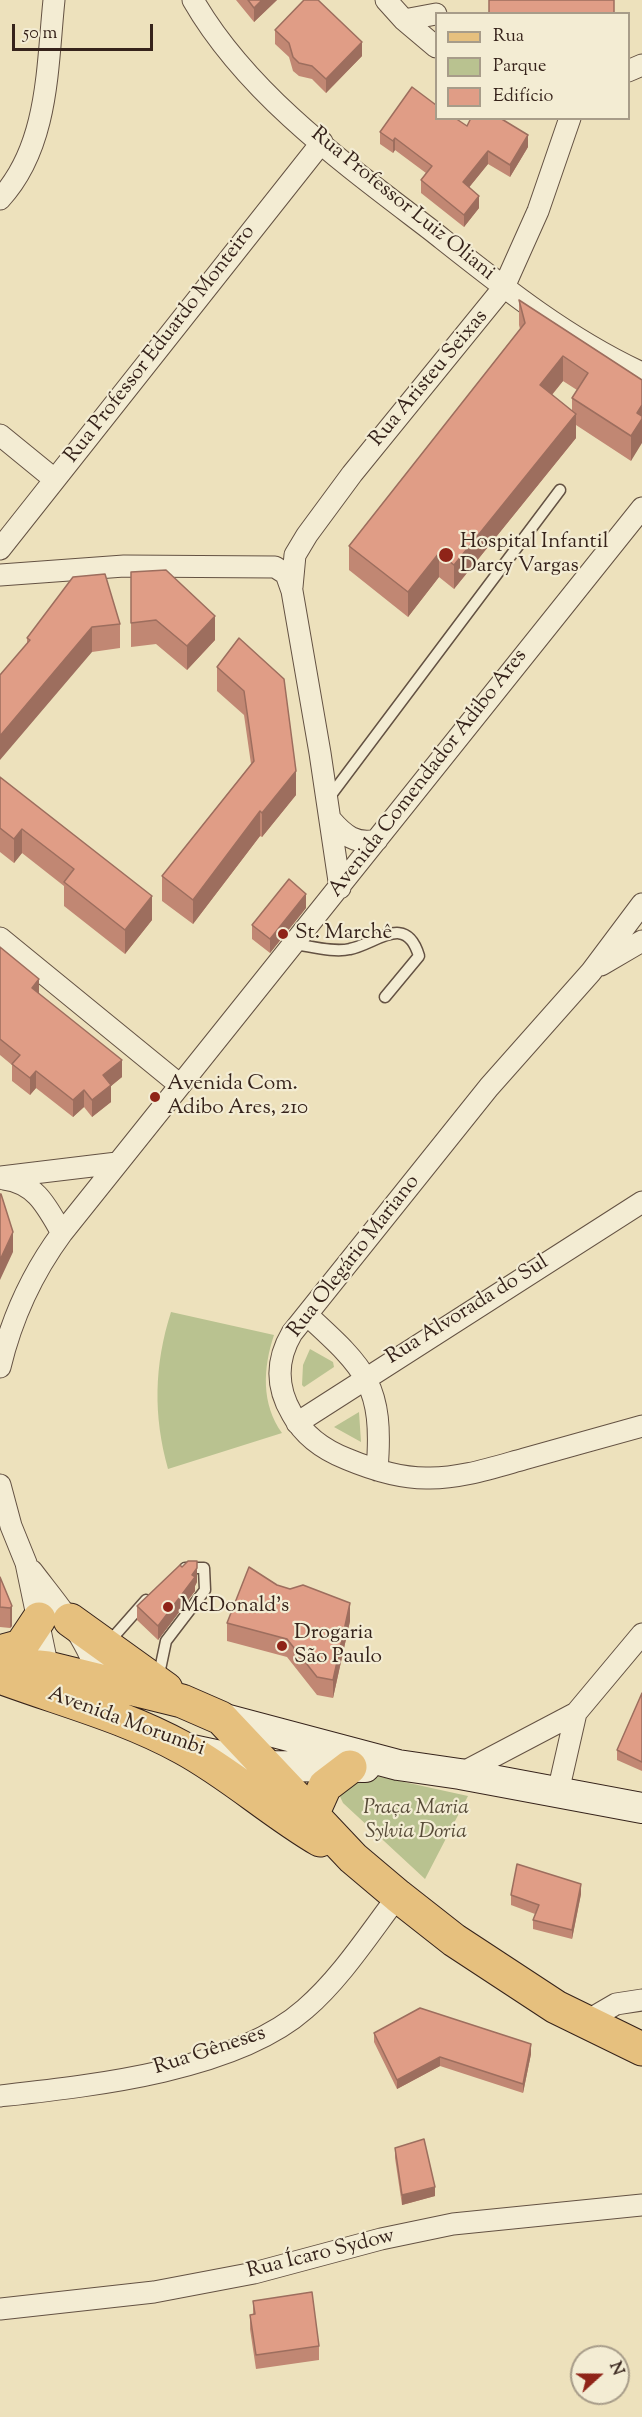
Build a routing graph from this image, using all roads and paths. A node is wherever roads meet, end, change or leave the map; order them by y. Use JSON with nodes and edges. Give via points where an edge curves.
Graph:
{"nodes":[{"id":1,"x":54,"y":0,"type":"edge"},
{"id":2,"x":193,"y":0,"type":"edge"},
{"id":3,"x":387,"y":0,"type":"edge"},
{"id":4,"x":435,"y":12,"type":"edge"},
{"id":5,"x":404,"y":20,"type":"junction"},
{"id":6,"x":435,"y":46,"type":"edge"},
{"id":7,"x":568,"y":120,"type":"edge"},
{"id":8,"x":322,"y":142,"type":"junction"},
{"id":9,"x":0,"y":198,"type":"edge"},
{"id":10,"x":504,"y":287,"type":"junction"},
{"id":11,"x":642,"y":373,"type":"edge"},
{"id":12,"x":0,"y":435,"type":"edge"},
{"id":13,"x":54,"y":479,"type":"junction"},
{"id":14,"x":560,"y":490,"type":"dead end"},
{"id":15,"x":642,"y":508,"type":"edge"},
{"id":16,"x":0,"y":549,"type":"edge"},
{"id":17,"x":295,"y":555,"type":"junction"},
{"id":18,"x":268,"y":567,"type":"junction"},
{"id":19,"x":0,"y":575,"type":"edge"},
{"id":20,"x":292,"y":591,"type":"junction"},
{"id":21,"x":329,"y":810,"type":"junction"},
{"id":22,"x":377,"y":840,"type":"junction"},
{"id":23,"x":340,"y":888,"type":"junction"},
{"id":24,"x":642,"y":904,"type":"edge"},
{"id":25,"x":0,"y":938,"type":"edge"},
{"id":26,"x":642,"y":941,"type":"edge"},
{"id":27,"x":294,"y":944,"type":"junction"},
{"id":28,"x":591,"y":972,"type":"junction"},
{"id":29,"x":385,"y":996,"type":"dead end"},
{"id":30,"x":180,"y":1085,"type":"junction"},
{"id":31,"x":117,"y":1163,"type":"junction"},
{"id":32,"x":0,"y":1178,"type":"edge"},
{"id":33,"x":642,"y":1202,"type":"edge"},
{"id":34,"x":62,"y":1233,"type":"junction"},
{"id":35,"x":307,"y":1315,"type":"junction"},
{"id":36,"x":0,"y":1367,"type":"edge"},
{"id":37,"x":366,"y":1376,"type":"junction"},
{"id":38,"x":297,"y":1423,"type":"junction"},
{"id":39,"x":642,"y":1426,"type":"edge"},
{"id":40,"x":377,"y":1470,"type":"junction"},
{"id":41,"x":0,"y":1485,"type":"edge"},
{"id":42,"x":26,"y":1563,"type":"junction"},
{"id":43,"x":172,"y":1576,"type":"edge"},
{"id":44,"x":154,"y":1592,"type":"edge"},
{"id":45,"x":55,"y":1620,"type":"junction"},
{"id":46,"x":642,"y":1634,"type":"edge"},
{"id":47,"x":105,"y":1647,"type":"junction"},
{"id":48,"x":0,"y":1652,"type":"edge"},
{"id":49,"x":0,"y":1663,"type":"edge"},
{"id":50,"x":0,"y":1677,"type":"edge"},
{"id":51,"x":50,"y":1682,"type":"junction"},
{"id":52,"x":170,"y":1691,"type":"junction"},
{"id":53,"x":100,"y":1695,"type":"junction"},
{"id":54,"x":576,"y":1713,"type":"junction"},
{"id":55,"x":221,"y":1718,"type":"junction"},
{"id":56,"x":184,"y":1748,"type":"junction"},
{"id":57,"x":267,"y":1766,"type":"junction"},
{"id":58,"x":398,"y":1766,"type":"junction"},
{"id":59,"x":350,"y":1767,"type":"junction"},
{"id":60,"x":460,"y":1774,"type":"junction"},
{"id":61,"x":558,"y":1792,"type":"junction"},
{"id":62,"x":642,"y":1808,"type":"edge"},
{"id":63,"x":312,"y":1815,"type":"junction"},
{"id":64,"x":353,"y":1858,"type":"junction"},
{"id":65,"x":398,"y":1896,"type":"junction"},
{"id":66,"x":642,"y":2000,"type":"edge"},
{"id":67,"x":585,"y":2022,"type":"junction"},
{"id":68,"x":642,"y":2049,"type":"edge"},
{"id":69,"x":0,"y":2097,"type":"edge"},
{"id":70,"x":642,"y":2205,"type":"edge"},
{"id":71,"x":0,"y":2309,"type":"edge"}],
"edges":[{"from":1,"to":9,"type":"street","via":[[38,131],[29,157]]},
{"from":2,"to":8,"type":"street","name":"Rua Professor Luiz Oliani","via":[[250,76]]},
{"from":3,"to":5,"type":"street"},
{"from":4,"to":5,"type":"street"},
{"from":5,"to":6,"type":"street"},
{"from":7,"to":10,"type":"street","name":"Rua Aristeu Seixas","via":[[538,211]]},
{"from":8,"to":10,"type":"street","name":"Rua Professor Luiz Oliani"},
{"from":8,"to":13,"type":"street","name":"Rua Professor Eduardo Monteiro"},
{"from":10,"to":11,"type":"street","name":"Rua Professor Luiz Oliani","via":[[572,335]]},
{"from":10,"to":17,"type":"street","name":"Rua Aristeu Seixas","via":[[352,474]]},
{"from":12,"to":13,"type":"street"},
{"from":13,"to":16,"type":"street","name":"Rua Professor Eduardo Monteiro"},
{"from":14,"to":21,"type":"lane"},
{"from":15,"to":22,"type":"street","name":"Avenida Comendador Adibo Ares"},
{"from":17,"to":18,"type":"street"},
{"from":17,"to":20,"type":"street"},
{"from":18,"to":19,"type":"street","via":[[124,566]]},
{"from":18,"to":20,"type":"street","via":[[286,574]]},
{"from":20,"to":21,"type":"street"},
{"from":21,"to":22,"type":"street","via":[[351,839]]},
{"from":21,"to":23,"type":"street"},
{"from":22,"to":23,"type":"street","name":"Avenida Comendador Adibo Ares"},
{"from":23,"to":27,"type":"street","name":"Avenida Comendador Adibo Ares"},
{"from":24,"to":28,"type":"street","name":"Rua Olegário Mariano"},
{"from":25,"to":30,"type":"street"},
{"from":26,"to":28,"type":"street"},
{"from":27,"to":29,"type":"lane","via":[[349,950],[390,932],[408,937],[419,956]]},
{"from":27,"to":30,"type":"street","name":"Avenida Comendador Adibo Ares"},
{"from":28,"to":35,"type":"street","name":"Rua Olegário Mariano","via":[[489,1088]]},
{"from":30,"to":31,"type":"street","name":"Avenida Comendador Adibo Ares"},
{"from":31,"to":32,"type":"street"},
{"from":31,"to":34,"type":"street","name":"Avenida Comendador Adibo Ares"},
{"from":32,"to":34,"type":"street","via":[[34,1191]]},
{"from":33,"to":37,"type":"street","name":"Rua Alvorada do Sul"},
{"from":34,"to":36,"type":"street","name":"Avenida Comendador Adibo Ares","via":[[24,1295],[9,1330]]},
{"from":35,"to":37,"type":"street","via":[[354,1357]]},
{"from":35,"to":38,"type":"street","name":"Rua Olegário Mariano","via":[[283,1349],[279,1367],[284,1399]]},
{"from":37,"to":38,"type":"street","name":"Rua Alvorada do Sul"},
{"from":37,"to":40,"type":"street","via":[[375,1399],[380,1441]]},
{"from":38,"to":40,"type":"street","name":"Rua Olegário Mariano","via":[[333,1454]]},
{"from":39,"to":40,"type":"street","name":"Rua Olegário Mariano","via":[[465,1474],[425,1478]]},
{"from":41,"to":42,"type":"street"},
{"from":42,"to":45,"type":"street"},
{"from":42,"to":45,"type":"street"},
{"from":43,"to":52,"type":"lane","via":[[180,1568],[204,1568],[205,1590],[166,1641]]},
{"from":44,"to":47,"type":"lane"},
{"from":45,"to":47,"type":"main road"},
{"from":45,"to":48,"type":"main road","via":[[21,1646]]},
{"from":45,"to":51,"type":"street"},
{"from":45,"to":53,"type":"street"},
{"from":46,"to":54,"type":"street"},
{"from":47,"to":52,"type":"main road"},
{"from":49,"to":51,"type":"main road","name":"Avenida Morumbi"},
{"from":50,"to":51,"type":"main road","name":"Avenida Morumbi"},
{"from":51,"to":53,"type":"main road","name":"Avenida Morumbi"},
{"from":52,"to":53,"type":"main road","name":"Avenida Morumbi"},
{"from":52,"to":55,"type":"main road","name":"Avenida Morumbi"},
{"from":53,"to":56,"type":"main road","name":"Avenida Morumbi"},
{"from":54,"to":60,"type":"street"},
{"from":54,"to":61,"type":"street"},
{"from":55,"to":57,"type":"main road"},
{"from":55,"to":58,"type":"main road","name":"Avenida Morumbi"},
{"from":56,"to":57,"type":"main road","name":"Avenida Morumbi"},
{"from":56,"to":64,"type":"main road","via":[[294,1824]]},
{"from":57,"to":59,"type":"main road","name":"Avenida Morumbi"},
{"from":57,"to":63,"type":"main road"},
{"from":58,"to":59,"type":"main road","name":"Avenida Morumbi"},
{"from":58,"to":60,"type":"main road","name":"Avenida Morumbi"},
{"from":59,"to":63,"type":"main road","via":[[325,1786]]},
{"from":60,"to":61,"type":"main road","name":"Avenida Morumbi"},
{"from":61,"to":62,"type":"main road","name":"Avenida Morumbi"},
{"from":63,"to":64,"type":"main road"},
{"from":64,"to":65,"type":"main road"},
{"from":65,"to":67,"type":"main road","via":[[463,1946]]},
{"from":65,"to":69,"type":"street","name":"Rua Gêneses","via":[[332,1981],[279,2030],[182,2066],[59,2090]]},
{"from":66,"to":67,"type":"street","via":[[616,2004]]},
{"from":67,"to":68,"type":"main road"},
{"from":70,"to":71,"type":"street","name":"Rua Ícaro Sydow","via":[[453,2224],[254,2274],[154,2292]]}]}
